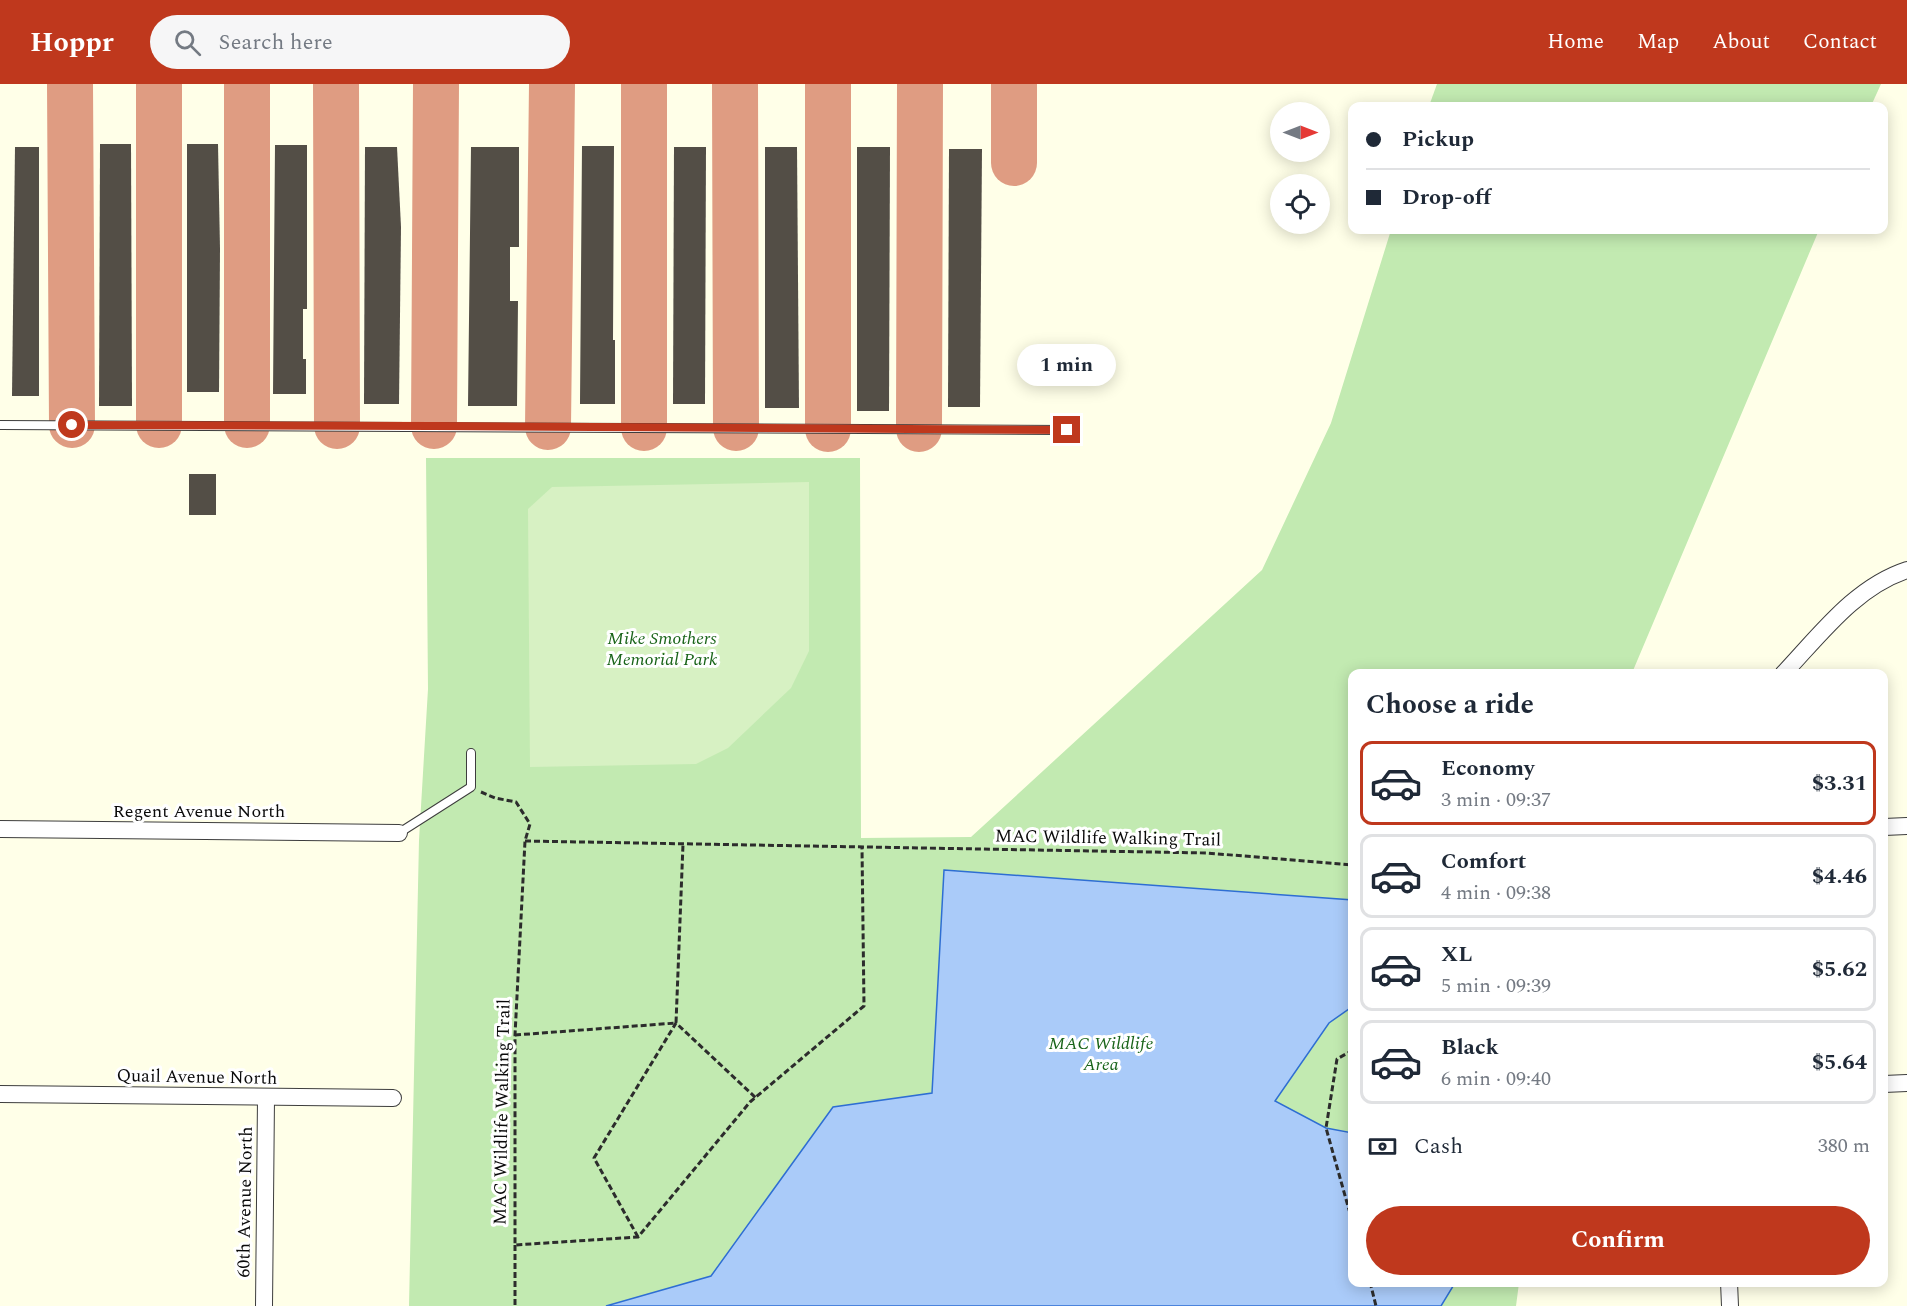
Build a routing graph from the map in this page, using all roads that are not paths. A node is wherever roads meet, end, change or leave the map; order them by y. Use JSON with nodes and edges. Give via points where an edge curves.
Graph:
{"nodes":[{"id":1,"x":0,"y":425,"type":"edge"},
{"id":2,"x":1067,"y":430,"type":"dead end"},
{"id":3,"x":1907,"y":570,"type":"edge"},
{"id":4,"x":1788,"y":669,"type":"edge"},
{"id":5,"x":471,"y":753,"type":"dead end"},
{"id":6,"x":1907,"y":826,"type":"edge"},
{"id":7,"x":1888,"y":827,"type":"edge"},
{"id":8,"x":0,"y":829,"type":"edge"},
{"id":9,"x":399,"y":832,"type":"joint"},
{"id":10,"x":1907,"y":1083,"type":"edge"},
{"id":11,"x":1888,"y":1084,"type":"edge"},
{"id":12,"x":0,"y":1094,"type":"edge"},
{"id":13,"x":266,"y":1098,"type":"junction"},
{"id":14,"x":393,"y":1098,"type":"dead end"},
{"id":15,"x":1730,"y":1287,"type":"edge"},
{"id":16,"x":264,"y":1306,"type":"edge"},
{"id":17,"x":1730,"y":1306,"type":"edge"}],
"edges":[{"from":1,"to":2,"type":"lane"},
{"from":3,"to":4,"type":"street","via":[[1890,576],[1859,597]]},
{"from":5,"to":9,"type":"lane","via":[[471,787]]},
{"from":6,"to":7,"type":"street"},
{"from":8,"to":9,"type":"street","name":"Regent Avenue North"},
{"from":10,"to":11,"type":"street"},
{"from":12,"to":13,"type":"street","name":"Quail Avenue North"},
{"from":13,"to":14,"type":"street","name":"Quail Avenue North"},
{"from":13,"to":16,"type":"street","name":"60th Avenue North"},
{"from":15,"to":17,"type":"street"}]}
